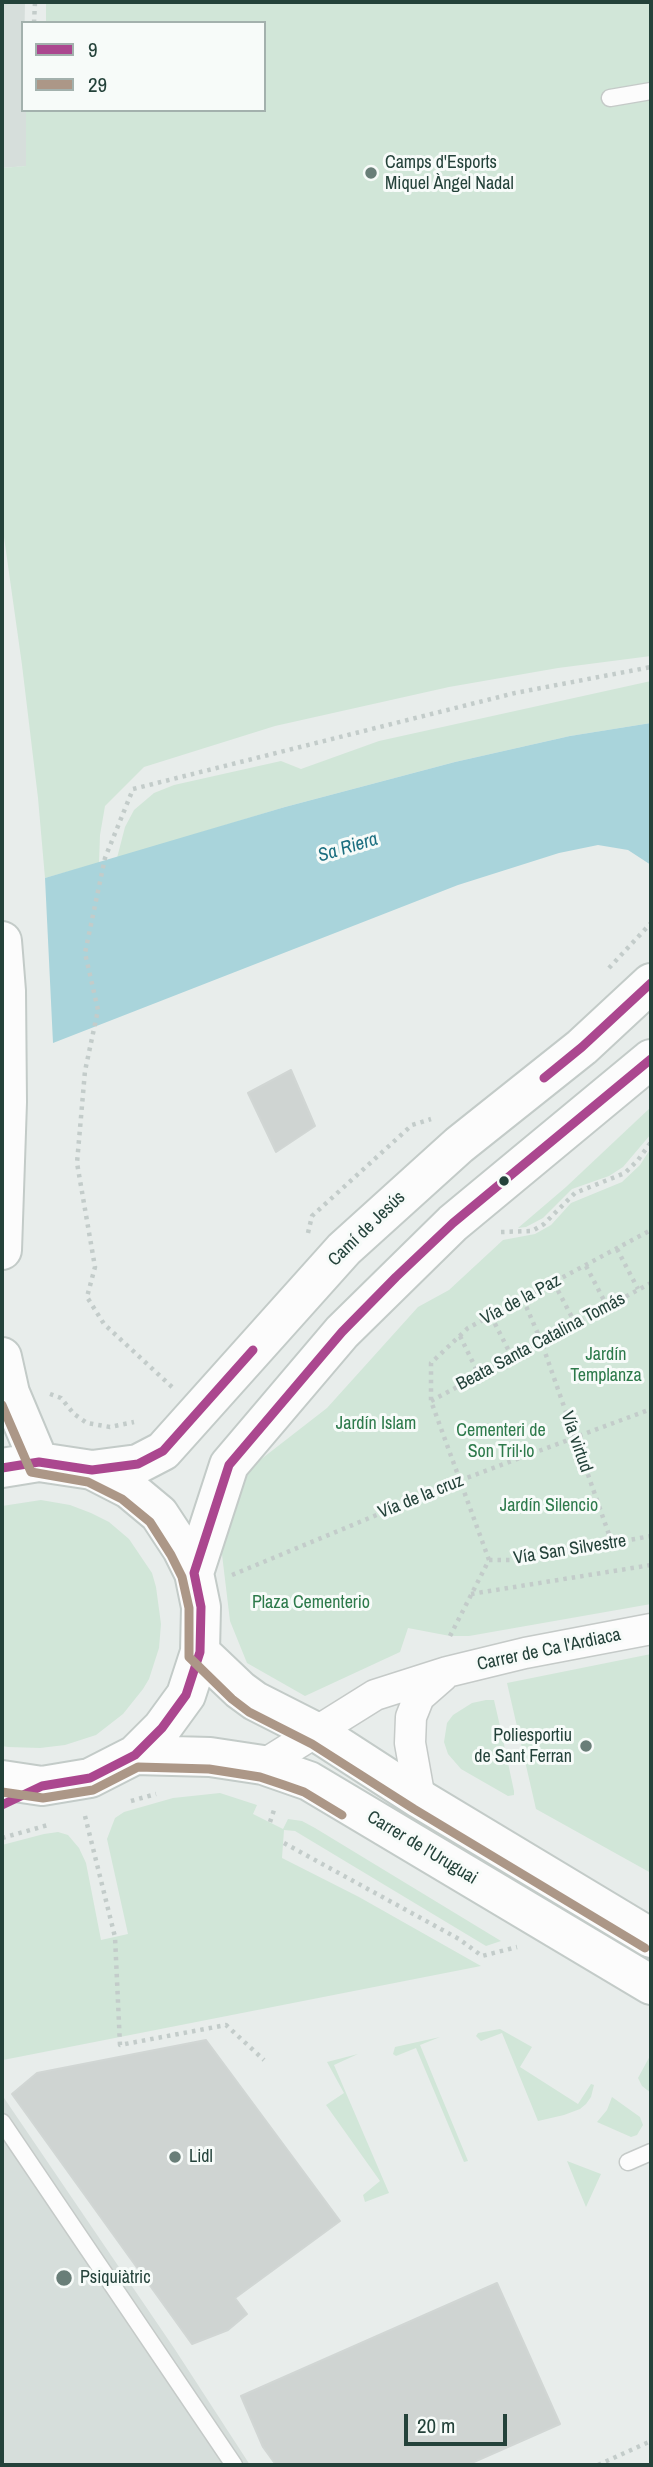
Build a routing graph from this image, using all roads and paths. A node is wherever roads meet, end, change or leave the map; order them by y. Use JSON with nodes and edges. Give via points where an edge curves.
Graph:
{"nodes":[{"id":1,"x":35,"y":2,"type":"edge"},
{"id":2,"x":34,"y":21,"type":"edge"},
{"id":3,"x":651,"y":91,"type":"edge"},
{"id":4,"x":610,"y":98,"type":"dead end"},
{"id":5,"x":651,"y":667,"type":"edge"},
{"id":6,"x":2,"y":941,"type":"edge"},
{"id":7,"x":651,"y":983,"type":"edge"},
{"id":8,"x":651,"y":1059,"type":"edge"},
{"id":9,"x":651,"y":1142,"type":"edge"},
{"id":10,"x":501,"y":1232,"type":"dead end"},
{"id":11,"x":650,"y":1232,"type":"edge"},
{"id":12,"x":617,"y":1249,"type":"junction"},
{"id":13,"x":2,"y":1250,"type":"edge"},
{"id":14,"x":586,"y":1266,"type":"junction"},
{"id":15,"x":554,"y":1283,"type":"junction"},
{"id":16,"x":651,"y":1283,"type":"edge"},
{"id":17,"x":638,"y":1289,"type":"junction"},
{"id":18,"x":523,"y":1299,"type":"junction"},
{"id":19,"x":607,"y":1306,"type":"junction"},
{"id":20,"x":491,"y":1316,"type":"junction"},
{"id":21,"x":575,"y":1324,"type":"junction"},
{"id":22,"x":460,"y":1336,"type":"junction"},
{"id":23,"x":541,"y":1341,"type":"junction"},
{"id":24,"x":2,"y":1357,"type":"edge"},
{"id":25,"x":512,"y":1357,"type":"junction"},
{"id":26,"x":479,"y":1375,"type":"junction"},
{"id":27,"x":180,"y":1396,"type":"dead end"},
{"id":28,"x":431,"y":1401,"type":"junction"},
{"id":29,"x":651,"y":1409,"type":"edge"},
{"id":30,"x":574,"y":1436,"type":"junction"},
{"id":31,"x":39,"y":1462,"type":"junction"},
{"id":32,"x":2,"y":1468,"type":"edge"},
{"id":33,"x":92,"y":1470,"type":"junction"},
{"id":34,"x":461,"y":1480,"type":"junction"},
{"id":35,"x":651,"y":1536,"type":"edge"},
{"id":36,"x":612,"y":1543,"type":"junction"},
{"id":37,"x":489,"y":1560,"type":"junction"},
{"id":38,"x":651,"y":1565,"type":"edge"},
{"id":39,"x":212,"y":1574,"type":"junction"},
{"id":40,"x":471,"y":1594,"type":"junction"},
{"id":41,"x":651,"y":1629,"type":"edge"},
{"id":42,"x":450,"y":1636,"type":"dead end"},
{"id":43,"x":200,"y":1652,"type":"junction"},
{"id":44,"x":447,"y":1672,"type":"junction"},
{"id":45,"x":317,"y":1733,"type":"junction"},
{"id":46,"x":135,"y":1755,"type":"junction"},
{"id":47,"x":264,"y":1765,"type":"junction"},
{"id":48,"x":2,"y":1780,"type":"edge"},
{"id":49,"x":42,"y":1786,"type":"junction"},
{"id":50,"x":420,"y":1799,"type":"junction"},
{"id":51,"x":2,"y":1805,"type":"edge"},
{"id":52,"x":276,"y":1806,"type":"dead end"},
{"id":53,"x":85,"y":1816,"type":"dead end"},
{"id":54,"x":270,"y":1822,"type":"dead end"},
{"id":55,"x":284,"y":1843,"type":"dead end"},
{"id":56,"x":651,"y":1938,"type":"edge"},
{"id":57,"x":517,"y":1947,"type":"dead end"},
{"id":58,"x":651,"y":1984,"type":"edge"},
{"id":59,"x":264,"y":2060,"type":"dead end"},
{"id":60,"x":2,"y":2122,"type":"edge"},
{"id":61,"x":651,"y":2152,"type":"edge"},
{"id":62,"x":628,"y":2161,"type":"dead end"},
{"id":63,"x":651,"y":2441,"type":"edge"},
{"id":64,"x":234,"y":2465,"type":"edge"},
{"id":65,"x":597,"y":2465,"type":"edge"}],
"edges":[{"from":1,"to":2,"type":"path"},
{"from":3,"to":4,"type":"lane"},
{"from":5,"to":27,"type":"path","via":[[515,693],[133,789],[105,858],[85,953],[98,1010],[85,1071],[77,1163],[95,1267],[88,1297],[104,1324]]},
{"from":6,"to":13,"type":"main road","via":[[7,1102]]},
{"from":7,"to":33,"type":"main road","name":"Camí de Jesús","via":[[353,1240],[163,1451],[138,1464]]},
{"from":8,"to":39,"type":"main road","via":[[453,1223],[342,1332],[229,1465]]},
{"from":9,"to":10,"type":"path","via":[[625,1173],[575,1193],[533,1231]]},
{"from":11,"to":12,"type":"path","name":"Vía de la Paz"},
{"from":12,"to":14,"type":"path","name":"Vía de la Paz"},
{"from":12,"to":17,"type":"path"},
{"from":14,"to":15,"type":"path","name":"Vía de la Paz"},
{"from":14,"to":19,"type":"path"},
{"from":15,"to":18,"type":"path","name":"Vía de la Paz"},
{"from":15,"to":21,"type":"path"},
{"from":16,"to":17,"type":"path","name":"Beata Santa Catalina Tomás"},
{"from":17,"to":19,"type":"path","name":"Beata Santa Catalina Tomás"},
{"from":18,"to":20,"type":"path","name":"Vía de la Paz"},
{"from":18,"to":23,"type":"path","name":"Vía virtud"},
{"from":19,"to":21,"type":"path","name":"Beata Santa Catalina Tomás"},
{"from":20,"to":22,"type":"path","name":"Vía de la Paz"},
{"from":20,"to":25,"type":"path"},
{"from":21,"to":23,"type":"path","name":"Beata Santa Catalina Tomás"},
{"from":22,"to":26,"type":"path"},
{"from":22,"to":28,"type":"path","name":"Vía de la Paz","via":[[431,1363]]},
{"from":23,"to":25,"type":"path","name":"Beata Santa Catalina Tomás"},
{"from":23,"to":30,"type":"path","name":"Vía virtud"},
{"from":24,"to":31,"type":"main road","via":[[10,1393]]},
{"from":25,"to":26,"type":"path","name":"Beata Santa Catalina Tomás"},
{"from":26,"to":28,"type":"path","name":"Beata Santa Catalina Tomás"},
{"from":28,"to":34,"type":"path"},
{"from":29,"to":30,"type":"path","name":"Vía de la cruz"},
{"from":30,"to":34,"type":"path","name":"Vía de la cruz"},
{"from":30,"to":36,"type":"path","name":"Vía virtud"},
{"from":31,"to":32,"type":"main road"},
{"from":31,"to":33,"type":"main road"},
{"from":33,"to":39,"type":"main road","via":[[129,1489],[159,1514],[182,1549]]},
{"from":34,"to":37,"type":"path"},
{"from":34,"to":39,"type":"path","name":"Vía de la cruz"},
{"from":35,"to":36,"type":"path","name":"Vía San Silvestre"},
{"from":36,"to":37,"type":"path","name":"Vía San Silvestre","via":[[520,1560]]},
{"from":37,"to":40,"type":"path"},
{"from":38,"to":40,"type":"path"},
{"from":39,"to":43,"type":"main road","via":[[201,1607]]},
{"from":40,"to":42,"type":"path"},
{"from":41,"to":44,"type":"street","name":"Carrer de Ca l'Ardiaca"},
{"from":43,"to":45,"type":"main road","via":[[255,1701]]},
{"from":43,"to":46,"type":"main road","via":[[186,1695]]},
{"from":44,"to":45,"type":"street","name":"Carrer de Ca l'Ardiaca","via":[[375,1695]]},
{"from":44,"to":50,"type":"street","name":"Carrer de Ca l'Ardiaca","via":[[419,1697],[411,1717],[410,1743]]},
{"from":45,"to":47,"type":"street","name":"Carrer de Ca l'Ardiaca"},
{"from":45,"to":50,"type":"main road"},
{"from":46,"to":47,"type":"main road","name":"Carrer de l'Uruguai","via":[[210,1757]]},
{"from":46,"to":49,"type":"main road","via":[[90,1778]]},
{"from":47,"to":58,"type":"main road","name":"Carrer de l'Uruguai","via":[[309,1781]]},
{"from":48,"to":49,"type":"main road"},
{"from":49,"to":51,"type":"main road"},
{"from":50,"to":56,"type":"main road"},
{"from":52,"to":54,"type":"path"},
{"from":53,"to":59,"type":"path","via":[[115,1937],[120,2045],[226,2025]]},
{"from":55,"to":57,"type":"path","via":[[482,1956]]},
{"from":60,"to":64,"type":"lane"},
{"from":61,"to":62,"type":"lane"},
{"from":63,"to":65,"type":"path"}]}
